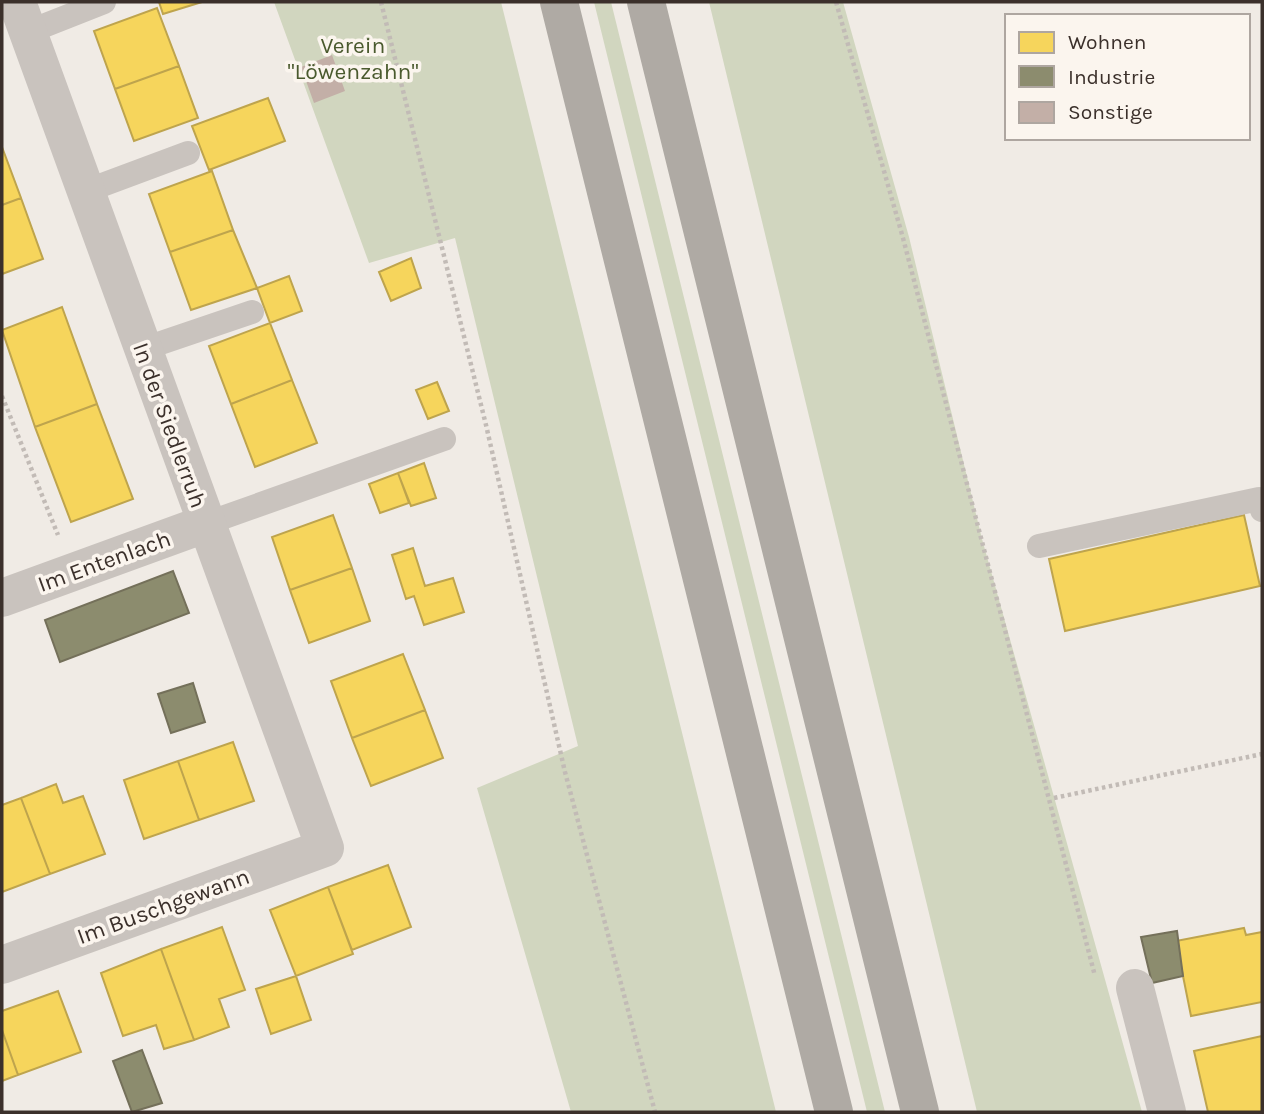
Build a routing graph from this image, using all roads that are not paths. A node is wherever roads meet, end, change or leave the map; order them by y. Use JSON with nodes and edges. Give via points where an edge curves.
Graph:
{"nodes":[{"id":1,"x":104,"y":2,"type":"edge"},
{"id":2,"x":559,"y":2,"type":"edge"},
{"id":3,"x":646,"y":2,"type":"edge"},
{"id":4,"x":22,"y":17,"type":"edge"},
{"id":5,"x":188,"y":153,"type":"dead end"},
{"id":6,"x":86,"y":191,"type":"junction"},
{"id":7,"x":252,"y":312,"type":"dead end"},
{"id":8,"x":143,"y":349,"type":"junction"},
{"id":9,"x":443,"y":439,"type":"dead end"},
{"id":10,"x":1262,"y":510,"type":"edge"},
{"id":11,"x":205,"y":524,"type":"junction"},
{"id":12,"x":1039,"y":546,"type":"dead end"},
{"id":13,"x":2,"y":598,"type":"edge"},
{"id":14,"x":325,"y":848,"type":"joint"},
{"id":15,"x":2,"y":965,"type":"edge"},
{"id":16,"x":1135,"y":988,"type":"dead end"},
{"id":17,"x":834,"y":1112,"type":"edge"},
{"id":18,"x":920,"y":1112,"type":"edge"},
{"id":19,"x":1167,"y":1112,"type":"edge"}],
"edges":[{"from":1,"to":4,"type":"lane"},
{"from":2,"to":17,"type":"highway"},
{"from":3,"to":18,"type":"highway"},
{"from":4,"to":6,"type":"street","name":"In der Siedlerruh"},
{"from":5,"to":6,"type":"lane"},
{"from":6,"to":8,"type":"street","name":"In der Siedlerruh"},
{"from":7,"to":8,"type":"lane"},
{"from":8,"to":11,"type":"street","name":"In der Siedlerruh"},
{"from":9,"to":11,"type":"lane"},
{"from":10,"to":12,"type":"lane","via":[[1259,499]]},
{"from":11,"to":13,"type":"street","name":"Im Entenlach"},
{"from":11,"to":14,"type":"street","name":"In der Siedlerruh"},
{"from":14,"to":15,"type":"street","name":"Im Buschgewann"},
{"from":16,"to":19,"type":"street"}]}
